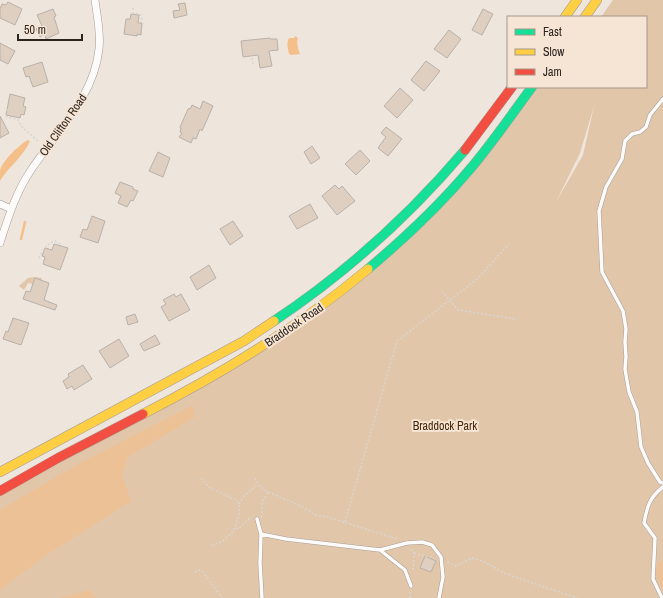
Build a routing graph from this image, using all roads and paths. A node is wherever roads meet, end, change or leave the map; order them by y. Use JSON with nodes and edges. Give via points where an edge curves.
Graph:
{"nodes":[{"id":1,"x":95,"y":0,"type":"edge"},
{"id":2,"x":598,"y":0,"type":"edge"},
{"id":3,"x":575,"y":2,"type":"edge"},
{"id":4,"x":134,"y":8,"type":"dead end"},
{"id":5,"x":565,"y":16,"type":"edge"},
{"id":6,"x":586,"y":16,"type":"edge"},
{"id":7,"x":143,"y":21,"type":"dead end"},
{"id":8,"x":252,"y":58,"type":"dead end"},
{"id":9,"x":252,"y":64,"type":"dead end"},
{"id":10,"x":511,"y":88,"type":"edge"},
{"id":11,"x":531,"y":88,"type":"edge"},
{"id":12,"x":663,"y":99,"type":"edge"},
{"id":13,"x":6,"y":108,"type":"dead end"},
{"id":14,"x":39,"y":142,"type":"dead end"},
{"id":15,"x":0,"y":204,"type":"edge"},
{"id":16,"x":11,"y":208,"type":"junction"},
{"id":17,"x":0,"y":242,"type":"edge"},
{"id":18,"x":509,"y":244,"type":"dead end"},
{"id":19,"x":64,"y":246,"type":"dead end"},
{"id":20,"x":39,"y":258,"type":"dead end"},
{"id":21,"x":442,"y":291,"type":"dead end"},
{"id":22,"x":449,"y":300,"type":"junction"},
{"id":23,"x":516,"y":319,"type":"dead end"},
{"id":24,"x":0,"y":472,"type":"edge"},
{"id":25,"x":201,"y":478,"type":"dead end"},
{"id":26,"x":255,"y":478,"type":"dead end"},
{"id":27,"x":663,"y":483,"type":"edge"},
{"id":28,"x":258,"y":484,"type":"junction"},
{"id":29,"x":663,"y":487,"type":"edge"},
{"id":30,"x":0,"y":491,"type":"edge"},
{"id":31,"x":268,"y":492,"type":"junction"},
{"id":32,"x":239,"y":504,"type":"junction"},
{"id":33,"x":254,"y":516,"type":"dead end"},
{"id":34,"x":262,"y":518,"type":"dead end"},
{"id":35,"x":257,"y":519,"type":"dead end"},
{"id":36,"x":345,"y":522,"type":"junction"},
{"id":37,"x":235,"y":528,"type":"junction"},
{"id":38,"x":261,"y":534,"type":"junction"},
{"id":39,"x":407,"y":543,"type":"junction"},
{"id":40,"x":211,"y":546,"type":"dead end"},
{"id":41,"x":380,"y":550,"type":"junction"},
{"id":42,"x":414,"y":553,"type":"junction"},
{"id":43,"x":441,"y":560,"type":"junction"},
{"id":44,"x":195,"y":572,"type":"dead end"},
{"id":45,"x":413,"y":572,"type":"dead end"},
{"id":46,"x":411,"y":586,"type":"joint"},
{"id":47,"x":222,"y":598,"type":"edge"},
{"id":48,"x":262,"y":598,"type":"edge"},
{"id":49,"x":410,"y":598,"type":"edge"},
{"id":50,"x":439,"y":598,"type":"edge"},
{"id":51,"x":577,"y":598,"type":"edge"},
{"id":52,"x":662,"y":598,"type":"edge"}],
"edges":[{"from":1,"to":16,"type":"street","name":"Old Clifton Road","via":[[99,48],[92,78],[70,117],[30,171]]},
{"from":2,"to":6,"type":"main road"},
{"from":3,"to":5,"type":"main road"},
{"from":4,"to":7,"type":"path","via":[[133,13],[140,14]]},
{"from":8,"to":9,"type":"path"},
{"from":10,"to":24,"type":"main road","name":"Braddock Road","via":[[464,150],[417,203],[361,256],[307,299],[244,341]]},
{"from":11,"to":30,"type":"main road","name":"Braddock Road","via":[[472,166],[431,212],[381,259],[320,308],[234,365]]},
{"from":12,"to":27,"type":"lane","via":[[650,115],[646,127],[625,141],[622,160],[606,187],[599,211],[602,272],[623,311],[626,328],[625,368],[636,412],[641,447],[648,463]]},
{"from":13,"to":14,"type":"path","via":[[5,116],[18,120]]},
{"from":15,"to":16,"type":"street"},
{"from":16,"to":17,"type":"street","name":"Old Clifton Road"},
{"from":18,"to":22,"type":"path","via":[[482,274]]},
{"from":19,"to":20,"type":"path","via":[[55,242],[49,243]]},
{"from":21,"to":22,"type":"path"},
{"from":22,"to":23,"type":"path","via":[[458,310]]},
{"from":22,"to":36,"type":"path","via":[[396,341]]},
{"from":25,"to":32,"type":"path","via":[[210,488],[236,500]]},
{"from":26,"to":28,"type":"path"},
{"from":28,"to":31,"type":"path"},
{"from":28,"to":32,"type":"path"},
{"from":29,"to":52,"type":"lane","via":[[654,494],[646,509],[644,523],[655,538],[652,579]]},
{"from":31,"to":34,"type":"path","via":[[262,502]]},
{"from":31,"to":36,"type":"path","via":[[314,515]]},
{"from":32,"to":37,"type":"path"},
{"from":33,"to":37,"type":"path","via":[[238,529]]},
{"from":35,"to":38,"type":"lane"},
{"from":36,"to":39,"type":"path"},
{"from":37,"to":40,"type":"path","via":[[223,541]]},
{"from":38,"to":41,"type":"lane","via":[[286,540]]},
{"from":38,"to":48,"type":"lane"},
{"from":39,"to":41,"type":"lane"},
{"from":39,"to":42,"type":"path"},
{"from":39,"to":43,"type":"lane","via":[[422,542],[432,545]]},
{"from":41,"to":46,"type":"lane","via":[[404,570]]},
{"from":42,"to":43,"type":"path"},
{"from":42,"to":45,"type":"path"},
{"from":43,"to":50,"type":"lane","via":[[443,577]]},
{"from":43,"to":51,"type":"path","via":[[456,566],[472,558],[483,561],[504,573]]},
{"from":44,"to":47,"type":"path","via":[[203,572]]},
{"from":46,"to":49,"type":"path"}]}
